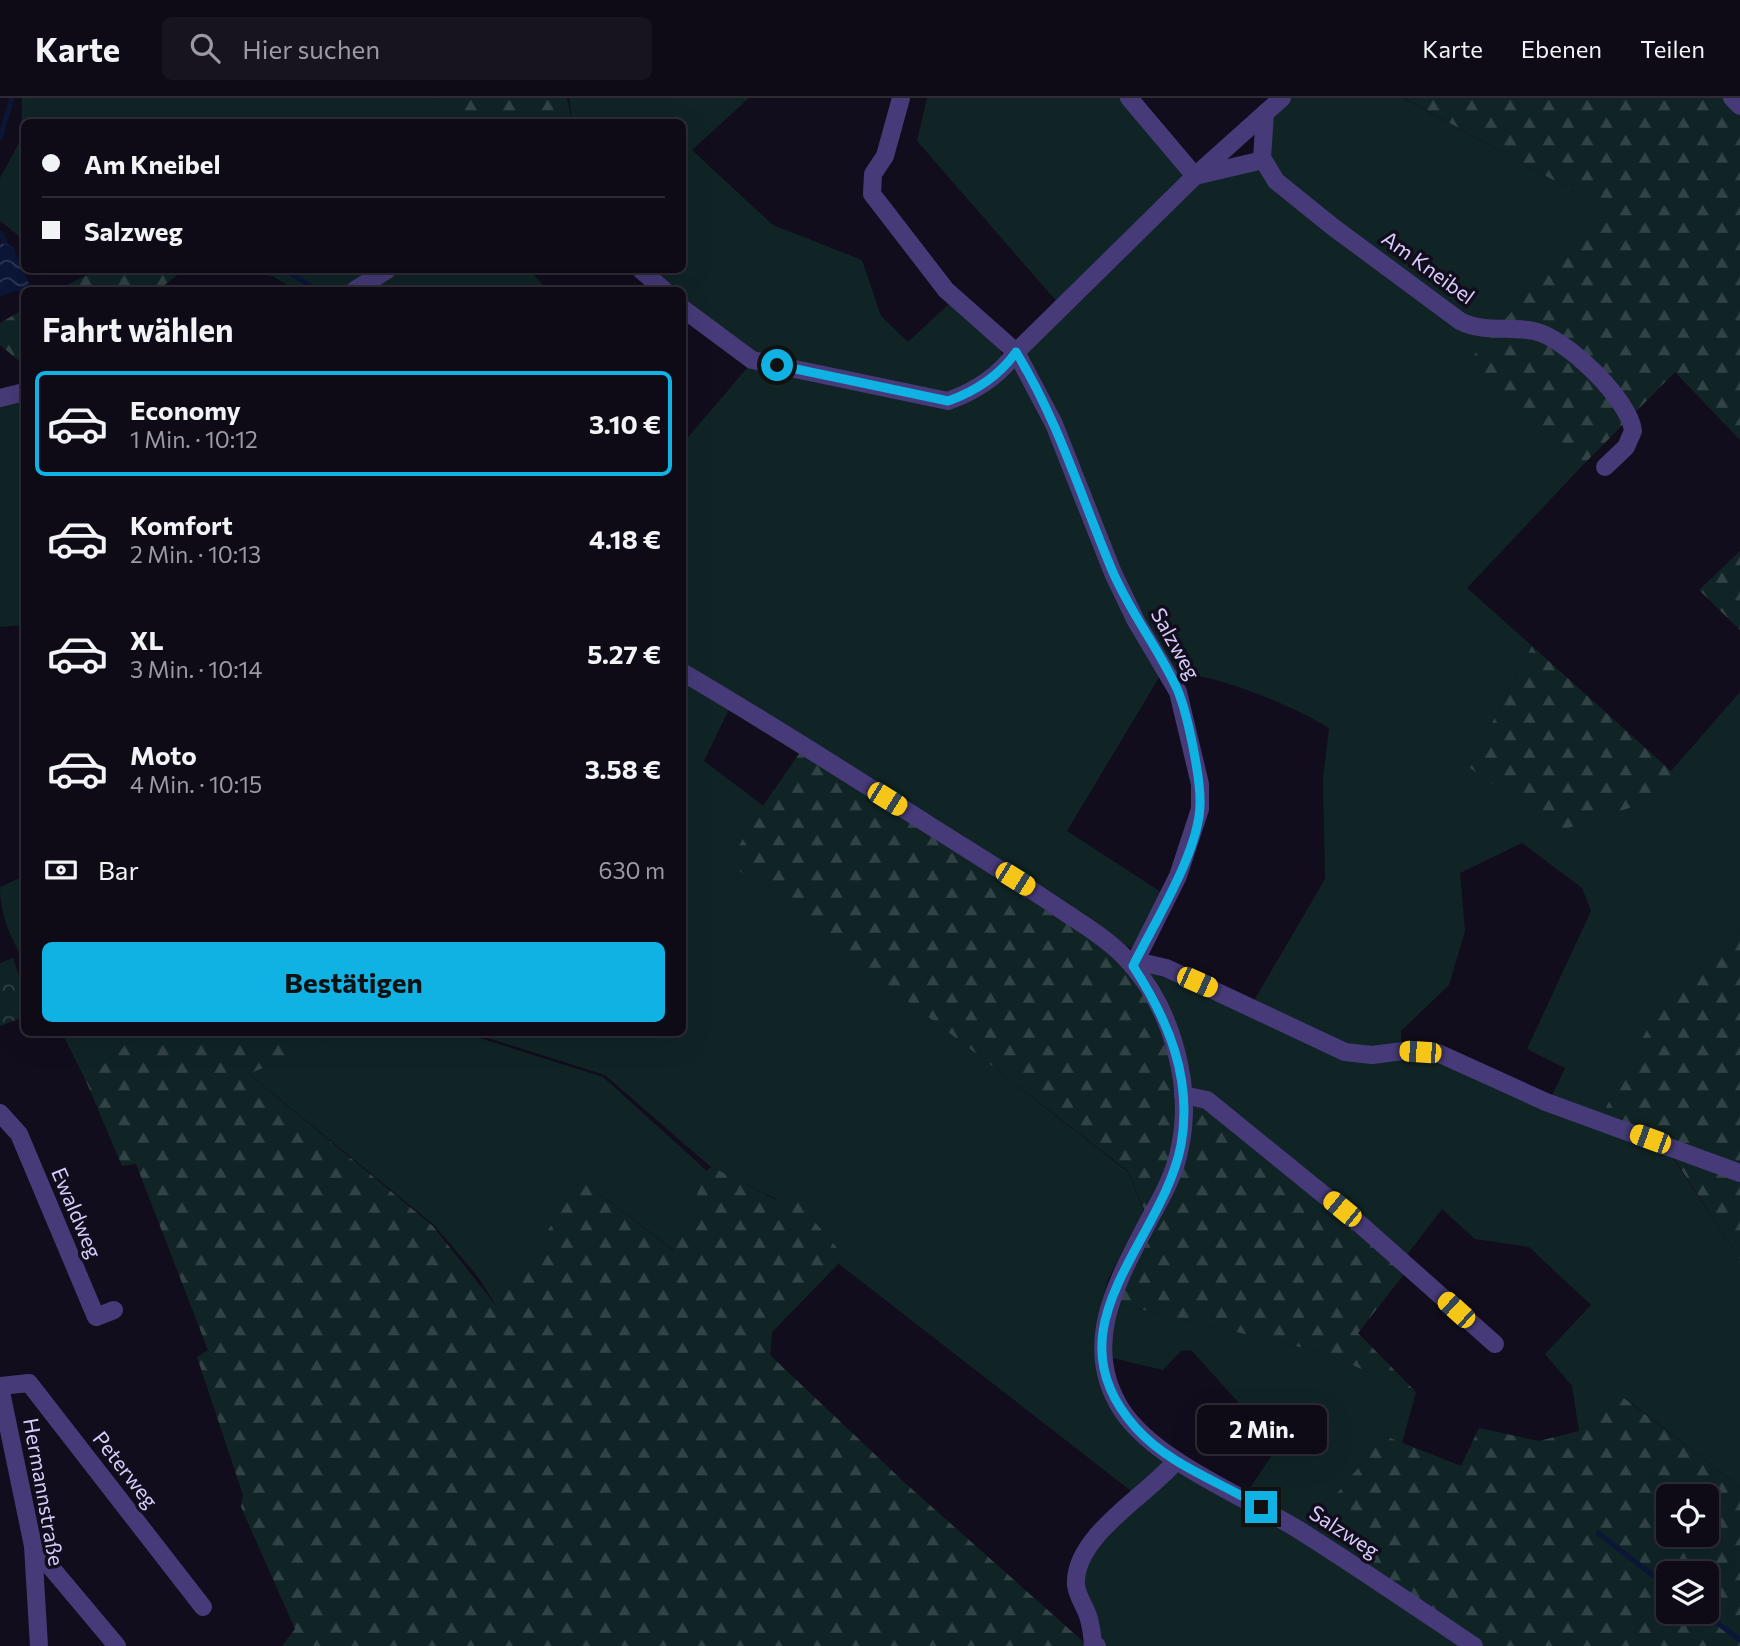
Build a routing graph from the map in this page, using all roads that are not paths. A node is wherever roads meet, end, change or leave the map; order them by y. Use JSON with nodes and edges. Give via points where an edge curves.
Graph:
{"nodes":[{"id":1,"x":901,"y":98,"type":"edge"},
{"id":2,"x":1129,"y":98,"type":"edge"},
{"id":3,"x":1282,"y":98,"type":"edge"},
{"id":4,"x":1732,"y":98,"type":"edge"},
{"id":5,"x":1740,"y":106,"type":"edge"},
{"id":6,"x":1265,"y":113,"type":"junction"},
{"id":7,"x":1263,"y":160,"type":"junction"},
{"id":8,"x":1195,"y":176,"type":"junction"},
{"id":9,"x":382,"y":273,"type":"edge"},
{"id":10,"x":644,"y":273,"type":"edge"},
{"id":11,"x":360,"y":287,"type":"edge"},
{"id":12,"x":660,"y":287,"type":"edge"},
{"id":13,"x":686,"y":310,"type":"edge"},
{"id":14,"x":1016,"y":352,"type":"junction"},
{"id":15,"x":21,"y":393,"type":"edge"},
{"id":16,"x":0,"y":398,"type":"edge"},
{"id":17,"x":1605,"y":467,"type":"dead end"},
{"id":18,"x":686,"y":674,"type":"edge"},
{"id":19,"x":1133,"y":966,"type":"junction"},
{"id":20,"x":1183,"y":1095,"type":"junction"},
{"id":21,"x":0,"y":1113,"type":"edge"},
{"id":22,"x":1740,"y":1173,"type":"edge"},
{"id":23,"x":114,"y":1310,"type":"dead end"},
{"id":24,"x":1495,"y":1344,"type":"dead end"},
{"id":25,"x":0,"y":1387,"type":"edge"},
{"id":26,"x":1176,"y":1461,"type":"junction"},
{"id":27,"x":33,"y":1546,"type":"junction"},
{"id":28,"x":203,"y":1608,"type":"dead end"},
{"id":29,"x":39,"y":1646,"type":"edge"},
{"id":30,"x":117,"y":1646,"type":"edge"},
{"id":31,"x":1097,"y":1646,"type":"edge"},
{"id":32,"x":1474,"y":1646,"type":"edge"}],
"edges":[{"from":1,"to":14,"type":"street","via":[[884,156],[873,174],[872,194],[946,290]]},
{"from":2,"to":8,"type":"street"},
{"from":3,"to":6,"type":"street"},
{"from":4,"to":5,"type":"street"},
{"from":6,"to":7,"type":"street"},
{"from":6,"to":8,"type":"street"},
{"from":7,"to":8,"type":"street"},
{"from":7,"to":17,"type":"street","name":"Am Kneibel","via":[[1276,181],[1460,321],[1532,331],[1563,344],[1619,400],[1632,422],[1631,440]]},
{"from":8,"to":14,"type":"street"},
{"from":9,"to":11,"type":"street"},
{"from":10,"to":12,"type":"street"},
{"from":13,"to":14,"type":"street","via":[[752,359],[948,401],[970,393],[1004,369]]},
{"from":14,"to":19,"type":"street","name":"Salzweg","via":[[1054,424],[1113,573],[1178,692],[1200,784],[1200,809],[1178,876]]},
{"from":15,"to":16,"type":"street"},
{"from":18,"to":19,"type":"street","name":"Salzweg","via":[[1035,892],[1099,935]]},
{"from":19,"to":20,"type":"street","name":"Salzweg","via":[[1166,1024]]},
{"from":19,"to":22,"type":"street","via":[[1166,968],[1345,1052],[1438,1054],[1546,1102]]},
{"from":20,"to":24,"type":"street","via":[[1208,1100],[1361,1225]]},
{"from":20,"to":26,"type":"street","name":"Salzweg","via":[[1181,1144],[1174,1171],[1121,1273],[1101,1338],[1105,1371],[1120,1408],[1153,1445]]},
{"from":21,"to":23,"type":"street","name":"Ewaldweg","via":[[19,1134],[96,1317]]},
{"from":25,"to":27,"type":"street","name":"Hermannstraße"},
{"from":25,"to":28,"type":"street","name":"Peterweg","via":[[29,1383]]},
{"from":26,"to":31,"type":"street","via":[[1111,1520],[1078,1568],[1076,1588]]},
{"from":26,"to":32,"type":"street","name":"Salzweg","via":[[1298,1529]]},
{"from":27,"to":29,"type":"street","name":"Hermannstraße"},
{"from":27,"to":30,"type":"street"}]}
